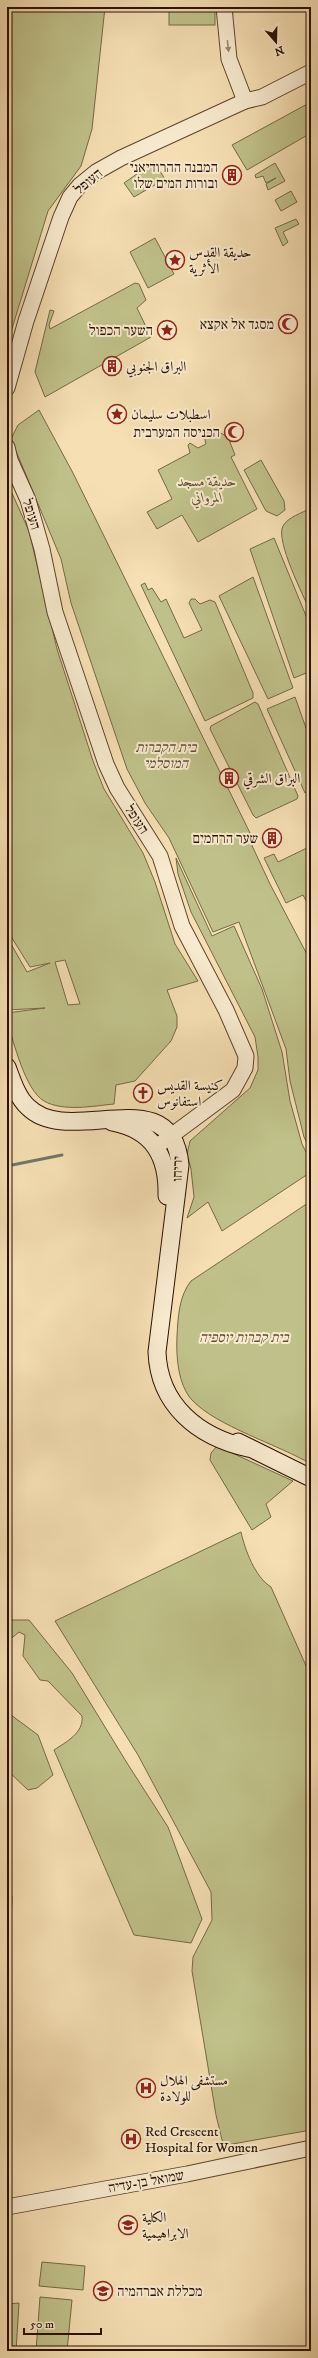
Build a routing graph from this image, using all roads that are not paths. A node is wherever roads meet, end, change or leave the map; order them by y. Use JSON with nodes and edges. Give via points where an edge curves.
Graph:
{"nodes":[{"id":1,"x":224,"y":7,"type":"edge"},
{"id":2,"x":311,"y":64,"type":"edge"},
{"id":3,"x":311,"y":72,"type":"edge"},
{"id":4,"x":245,"y":101,"type":"junction"},
{"id":5,"x":7,"y":388,"type":"edge"},
{"id":6,"x":7,"y":447,"type":"edge"},
{"id":7,"x":7,"y":1067,"type":"edge"},
{"id":8,"x":104,"y":1120,"type":"junction"},
{"id":9,"x":171,"y":1136,"type":"junction"},
{"id":10,"x":156,"y":1147,"type":"junction"},
{"id":11,"x":172,"y":1228,"type":"junction"},
{"id":12,"x":311,"y":1478,"type":"edge"},
{"id":13,"x":311,"y":2148,"type":"edge"},
{"id":14,"x":7,"y":2207,"type":"edge"}],
"edges":[{"from":1,"to":4,"type":"street","one_way":true,"via":[[229,59]]},
{"from":2,"to":4,"type":"street","via":[[258,90]]},
{"from":3,"to":4,"type":"street","via":[[262,97]]},
{"from":4,"to":5,"type":"street","name":"העופל","via":[[121,158],[96,172],[70,197],[26,321]]},
{"from":6,"to":9,"type":"street","name":"העופל","via":[[28,500],[42,549],[55,612],[106,764],[117,788],[160,856],[182,926],[226,1010],[246,1056],[246,1068],[233,1090]]},
{"from":7,"to":8,"type":"main road","name":"יריחו","via":[[21,1099],[34,1112],[62,1121]]},
{"from":8,"to":9,"type":"main road","name":"יריחו","via":[[120,1117],[139,1118],[154,1123]]},
{"from":8,"to":10,"type":"main road","name":"יריחו","via":[[133,1129]]},
{"from":9,"to":10,"type":"street","name":"העופל"},
{"from":9,"to":11,"type":"main road","name":"יריחו","via":[[180,1165]]},
{"from":10,"to":11,"type":"main road","name":"יריחו","via":[[167,1174]]},
{"from":11,"to":12,"type":"main road","name":"יריחו","via":[[157,1352],[163,1386],[181,1414],[221,1439],[248,1448]]},
{"from":13,"to":14,"type":"street","name":"שמואל בן-עדיה"}]}
